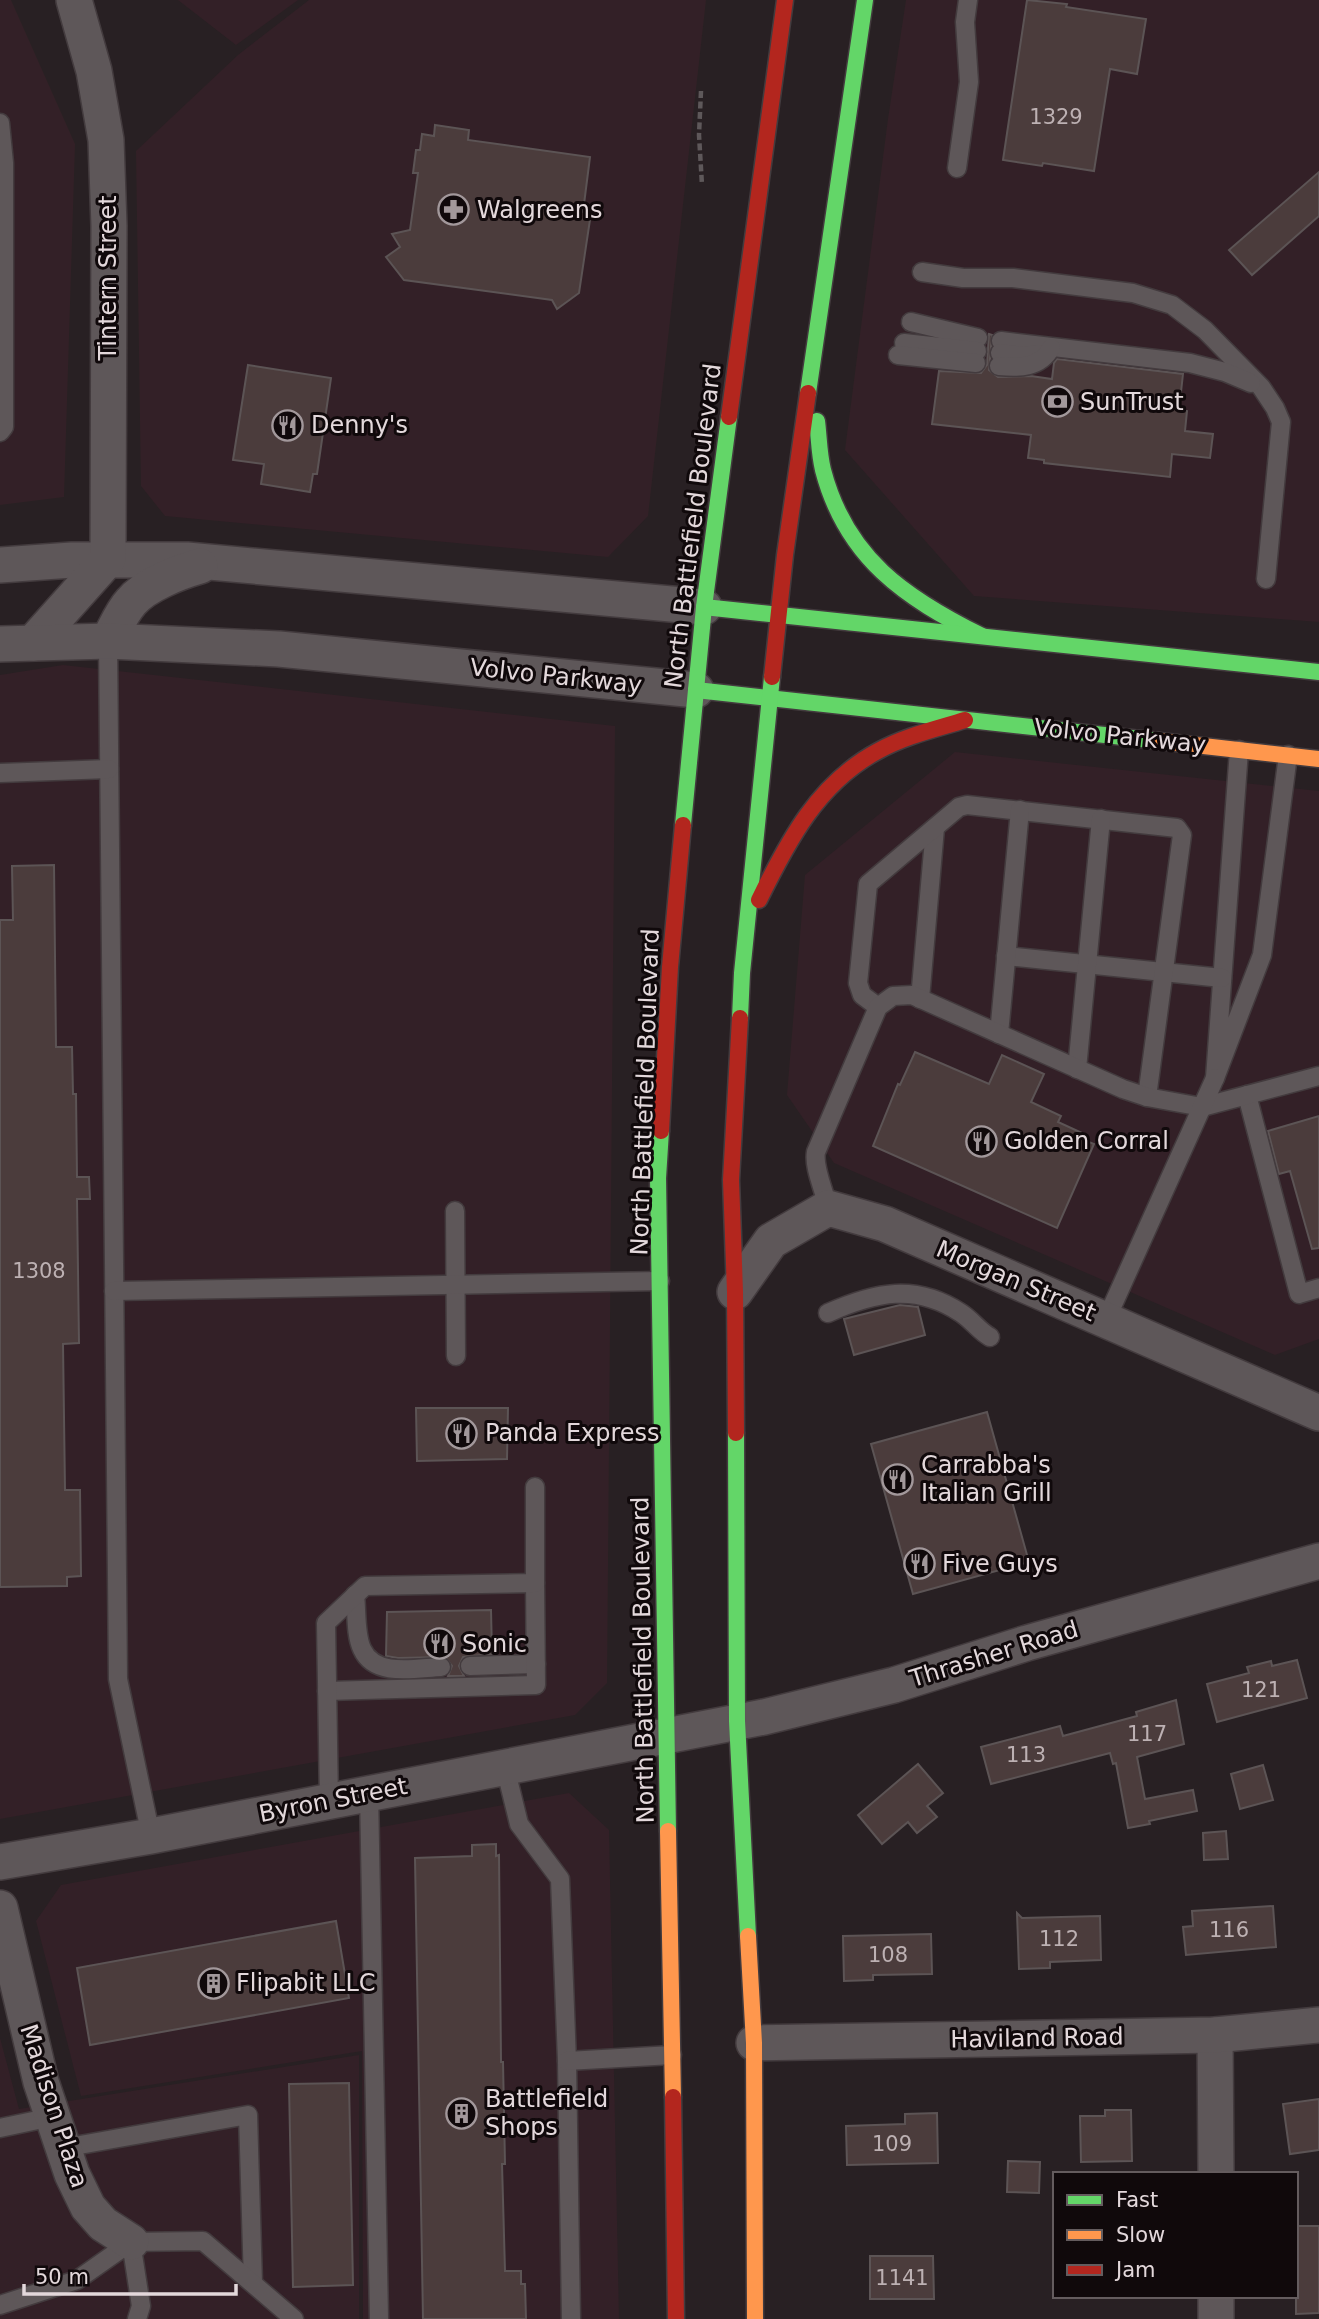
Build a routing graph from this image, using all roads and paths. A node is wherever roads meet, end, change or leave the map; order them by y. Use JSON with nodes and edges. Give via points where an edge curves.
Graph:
{"nodes":[{"id":1,"x":74,"y":0,"type":"edge"},
{"id":2,"x":785,"y":0,"type":"edge"},
{"id":3,"x":865,"y":0,"type":"edge"},
{"id":4,"x":968,"y":0,"type":"edge"},
{"id":5,"x":701,"y":91,"type":"dead end"},
{"id":6,"x":0,"y":123,"type":"edge"},
{"id":7,"x":957,"y":168,"type":"dead end"},
{"id":8,"x":702,"y":185,"type":"dead end"},
{"id":9,"x":922,"y":272,"type":"dead end"},
{"id":10,"x":911,"y":322,"type":"dead end"},
{"id":11,"x":1051,"y":348,"type":"junction"},
{"id":12,"x":901,"y":349,"type":"dead end"},
{"id":13,"x":811,"y":372,"type":"junction"},
{"id":14,"x":1261,"y":387,"type":"junction"},
{"id":15,"x":0,"y":432,"type":"edge"},
{"id":16,"x":108,"y":559,"type":"junction"},
{"id":17,"x":214,"y":562,"type":"junction"},
{"id":18,"x":0,"y":565,"type":"edge"},
{"id":19,"x":1266,"y":579,"type":"dead end"},
{"id":20,"x":704,"y":607,"type":"junction"},
{"id":21,"x":779,"y":614,"type":"junction"},
{"id":22,"x":982,"y":636,"type":"junction"},
{"id":23,"x":108,"y":641,"type":"junction"},
{"id":24,"x":16,"y":643,"type":"edge"},
{"id":25,"x":1319,"y":672,"type":"edge"},
{"id":26,"x":696,"y":690,"type":"junction"},
{"id":27,"x":771,"y":698,"type":"junction"},
{"id":28,"x":965,"y":720,"type":"junction"},
{"id":29,"x":1239,"y":750,"type":"junction"},
{"id":30,"x":1288,"y":755,"type":"junction"},
{"id":31,"x":1319,"y":759,"type":"edge"},
{"id":32,"x":109,"y":769,"type":"junction"},
{"id":33,"x":0,"y":773,"type":"edge"},
{"id":34,"x":1020,"y":810,"type":"junction"},
{"id":35,"x":1101,"y":819,"type":"junction"},
{"id":36,"x":935,"y":828,"type":"junction"},
{"id":37,"x":748,"y":920,"type":"junction"},
{"id":38,"x":1006,"y":956,"type":"junction"},
{"id":39,"x":1087,"y":964,"type":"junction"},
{"id":40,"x":1162,"y":972,"type":"junction"},
{"id":41,"x":1222,"y":978,"type":"junction"},
{"id":42,"x":920,"y":999,"type":"junction"},
{"id":43,"x":878,"y":1007,"type":"junction"},
{"id":44,"x":999,"y":1034,"type":"junction"},
{"id":45,"x":1077,"y":1069,"type":"junction"},
{"id":46,"x":1319,"y":1076,"type":"edge"},
{"id":47,"x":1215,"y":1079,"type":"junction"},
{"id":48,"x":1247,"y":1095,"type":"junction"},
{"id":49,"x":1146,"y":1097,"type":"junction"},
{"id":50,"x":1202,"y":1107,"type":"junction"},
{"id":51,"x":828,"y":1208,"type":"junction"},
{"id":52,"x":455,"y":1211,"type":"dead end"},
{"id":53,"x":660,"y":1281,"type":"junction"},
{"id":54,"x":456,"y":1284,"type":"junction"},
{"id":55,"x":1319,"y":1288,"type":"edge"},
{"id":56,"x":114,"y":1291,"type":"junction"},
{"id":57,"x":735,"y":1292,"type":"junction"},
{"id":58,"x":828,"y":1313,"type":"dead end"},
{"id":59,"x":1106,"y":1320,"type":"junction"},
{"id":60,"x":990,"y":1338,"type":"dead end"},
{"id":61,"x":456,"y":1356,"type":"dead end"},
{"id":62,"x":1319,"y":1413,"type":"edge"},
{"id":63,"x":535,"y":1487,"type":"dead end"},
{"id":64,"x":1319,"y":1561,"type":"edge"},
{"id":65,"x":535,"y":1583,"type":"junction"},
{"id":66,"x":355,"y":1595,"type":"junction"},
{"id":67,"x":536,"y":1664,"type":"junction"},
{"id":68,"x":470,"y":1666,"type":"dead end"},
{"id":69,"x":442,"y":1667,"type":"dead end"},
{"id":70,"x":327,"y":1691,"type":"junction"},
{"id":71,"x":737,"y":1721,"type":"junction"},
{"id":72,"x":666,"y":1735,"type":"junction"},
{"id":73,"x":505,"y":1767,"type":"junction"},
{"id":74,"x":369,"y":1793,"type":"junction"},
{"id":75,"x":329,"y":1801,"type":"junction"},
{"id":76,"x":151,"y":1836,"type":"junction"},
{"id":77,"x":0,"y":1863,"type":"edge"},
{"id":78,"x":0,"y":1908,"type":"edge"},
{"id":79,"x":1319,"y":2025,"type":"edge"},
{"id":80,"x":1215,"y":2035,"type":"junction"},
{"id":81,"x":754,"y":2043,"type":"junction"},
{"id":82,"x":673,"y":2054,"type":"junction"},
{"id":83,"x":567,"y":2061,"type":"junction"},
{"id":84,"x":0,"y":2128,"type":"edge"},
{"id":85,"x":58,"y":2133,"type":"junction"},
{"id":86,"x":1216,"y":2172,"type":"edge"},
{"id":87,"x":131,"y":2242,"type":"junction"},
{"id":88,"x":253,"y":2283,"type":"junction"},
{"id":89,"x":1216,"y":2298,"type":"edge"},
{"id":90,"x":0,"y":2305,"type":"edge"},
{"id":91,"x":137,"y":2319,"type":"edge"},
{"id":92,"x":294,"y":2319,"type":"edge"},
{"id":93,"x":379,"y":2319,"type":"edge"},
{"id":94,"x":571,"y":2319,"type":"edge"},
{"id":95,"x":676,"y":2319,"type":"edge"},
{"id":96,"x":755,"y":2319,"type":"edge"},
{"id":97,"x":1216,"y":2319,"type":"edge"}],
"edges":[{"from":1,"to":16,"type":"street","name":"Tintern Street","via":[[94,71],[106,140]]},
{"from":2,"to":20,"type":"main road","name":"North Battlefield Boulevard"},
{"from":3,"to":13,"type":"main road"},
{"from":4,"to":7,"type":"lane","via":[[969,82]]},
{"from":5,"to":8,"type":"path"},
{"from":6,"to":15,"type":"lane","via":[[4,428]]},
{"from":9,"to":14,"type":"lane","via":[[1133,293],[1172,305],[1205,330]]},
{"from":10,"to":12,"type":"lane","via":[[977,351]]},
{"from":11,"to":11,"type":"lane","via":[[1000,353],[1026,367]]},
{"from":11,"to":14,"type":"lane","via":[[1190,363]]},
{"from":13,"to":21,"type":"main road"},
{"from":13,"to":22,"type":"main road","via":[[822,469],[837,511],[860,549],[912,599]]},
{"from":14,"to":19,"type":"lane","via":[[1281,422]]},
{"from":16,"to":17,"type":"street"},
{"from":16,"to":18,"type":"street"},
{"from":16,"to":24,"type":"street"},
{"from":17,"to":20,"type":"street"},
{"from":17,"to":23,"type":"street","via":[[179,572],[144,591],[131,602]]},
{"from":20,"to":21,"type":"main road"},
{"from":20,"to":26,"type":"main road","name":"North Battlefield Boulevard"},
{"from":21,"to":22,"type":"main road"},
{"from":21,"to":27,"type":"main road"},
{"from":22,"to":25,"type":"main road"},
{"from":23,"to":24,"type":"street","name":"Volvo Parkway"},
{"from":23,"to":26,"type":"street","name":"Volvo Parkway","via":[[279,649]]},
{"from":23,"to":32,"type":"lane"},
{"from":26,"to":27,"type":"main road","name":"Volvo Parkway"},
{"from":26,"to":53,"type":"main road","name":"North Battlefield Boulevard","via":[[670,967],[659,1178]]},
{"from":27,"to":28,"type":"main road","name":"Volvo Parkway"},
{"from":27,"to":37,"type":"main road"},
{"from":28,"to":29,"type":"main road","name":"Volvo Parkway"},
{"from":28,"to":37,"type":"main road","via":[[880,750],[839,775],[790,836]]},
{"from":29,"to":30,"type":"main road","name":"Volvo Parkway"},
{"from":29,"to":41,"type":"lane"},
{"from":30,"to":31,"type":"main road","name":"Volvo Parkway"},
{"from":30,"to":47,"type":"lane","via":[[1262,955]]},
{"from":32,"to":33,"type":"lane"},
{"from":32,"to":56,"type":"lane"},
{"from":34,"to":35,"type":"lane"},
{"from":34,"to":36,"type":"lane","via":[[967,804]]},
{"from":34,"to":38,"type":"lane"},
{"from":35,"to":39,"type":"lane"},
{"from":35,"to":40,"type":"lane","via":[[1181,831]]},
{"from":36,"to":42,"type":"lane"},
{"from":36,"to":43,"type":"lane","via":[[868,884],[858,983],[862,995]]},
{"from":37,"to":57,"type":"main road","via":[[731,1180]]},
{"from":38,"to":39,"type":"lane"},
{"from":38,"to":44,"type":"lane"},
{"from":39,"to":40,"type":"lane"},
{"from":39,"to":45,"type":"lane"},
{"from":40,"to":41,"type":"lane"},
{"from":40,"to":49,"type":"lane"},
{"from":41,"to":47,"type":"lane"},
{"from":42,"to":43,"type":"lane","via":[[893,996]]},
{"from":42,"to":44,"type":"lane"},
{"from":43,"to":51,"type":"lane","via":[[814,1160]]},
{"from":44,"to":45,"type":"lane"},
{"from":45,"to":49,"type":"lane"},
{"from":46,"to":48,"type":"lane"},
{"from":47,"to":50,"type":"lane"},
{"from":48,"to":50,"type":"lane"},
{"from":48,"to":55,"type":"lane","via":[[1299,1294]]},
{"from":49,"to":50,"type":"lane"},
{"from":50,"to":59,"type":"lane"},
{"from":51,"to":57,"type":"street","via":[[771,1241]]},
{"from":51,"to":59,"type":"street","name":"Morgan Street","via":[[885,1224]]},
{"from":52,"to":54,"type":"lane"},
{"from":53,"to":54,"type":"lane"},
{"from":53,"to":72,"type":"main road","name":"North Battlefield Boulevard"},
{"from":54,"to":56,"type":"lane"},
{"from":54,"to":61,"type":"lane"},
{"from":56,"to":76,"type":"lane","via":[[118,1679]]},
{"from":57,"to":71,"type":"main road"},
{"from":58,"to":60,"type":"lane","via":[[898,1292],[916,1294],[953,1308]]},
{"from":59,"to":62,"type":"street","name":"Morgan Street"},
{"from":63,"to":65,"type":"lane"},
{"from":64,"to":71,"type":"street","name":"Thrasher Road","via":[[894,1685]]},
{"from":65,"to":66,"type":"lane","via":[[365,1586]]},
{"from":65,"to":67,"type":"lane"},
{"from":66,"to":69,"type":"lane","via":[[361,1648],[368,1659],[390,1668]]},
{"from":66,"to":70,"type":"lane","via":[[326,1623]]},
{"from":67,"to":68,"type":"lane"},
{"from":67,"to":70,"type":"lane","via":[[536,1685]]},
{"from":70,"to":75,"type":"lane"},
{"from":71,"to":72,"type":"street","name":"Thrasher Road"},
{"from":71,"to":81,"type":"main road"},
{"from":72,"to":73,"type":"street","name":"Byron Street"},
{"from":72,"to":82,"type":"main road","name":"North Battlefield Boulevard"},
{"from":73,"to":74,"type":"street","name":"Byron Street"},
{"from":73,"to":83,"type":"lane","via":[[519,1824],[560,1880]]},
{"from":74,"to":75,"type":"street","name":"Byron Street"},
{"from":74,"to":93,"type":"lane"},
{"from":75,"to":76,"type":"street","name":"Byron Street"},
{"from":76,"to":77,"type":"street","name":"Byron Street"},
{"from":78,"to":85,"type":"street","name":"Madison Plaza","via":[[29,2035]]},
{"from":79,"to":80,"type":"street","name":"Haviland Road"},
{"from":80,"to":81,"type":"street","name":"Haviland Road"},
{"from":80,"to":86,"type":"street"},
{"from":81,"to":96,"type":"main road"},
{"from":82,"to":83,"type":"lane"},
{"from":82,"to":95,"type":"main road","name":"North Battlefield Boulevard"},
{"from":83,"to":94,"type":"lane"},
{"from":84,"to":85,"type":"lane"},
{"from":85,"to":87,"type":"street","name":"Madison Plaza","via":[[88,2207],[103,2224]]},
{"from":85,"to":88,"type":"lane","via":[[248,2115]]},
{"from":87,"to":88,"type":"lane","via":[[203,2241]]},
{"from":87,"to":90,"type":"lane","via":[[77,2280]]},
{"from":87,"to":91,"type":"lane","via":[[141,2306]]},
{"from":88,"to":92,"type":"lane"},
{"from":89,"to":97,"type":"street"}]}
